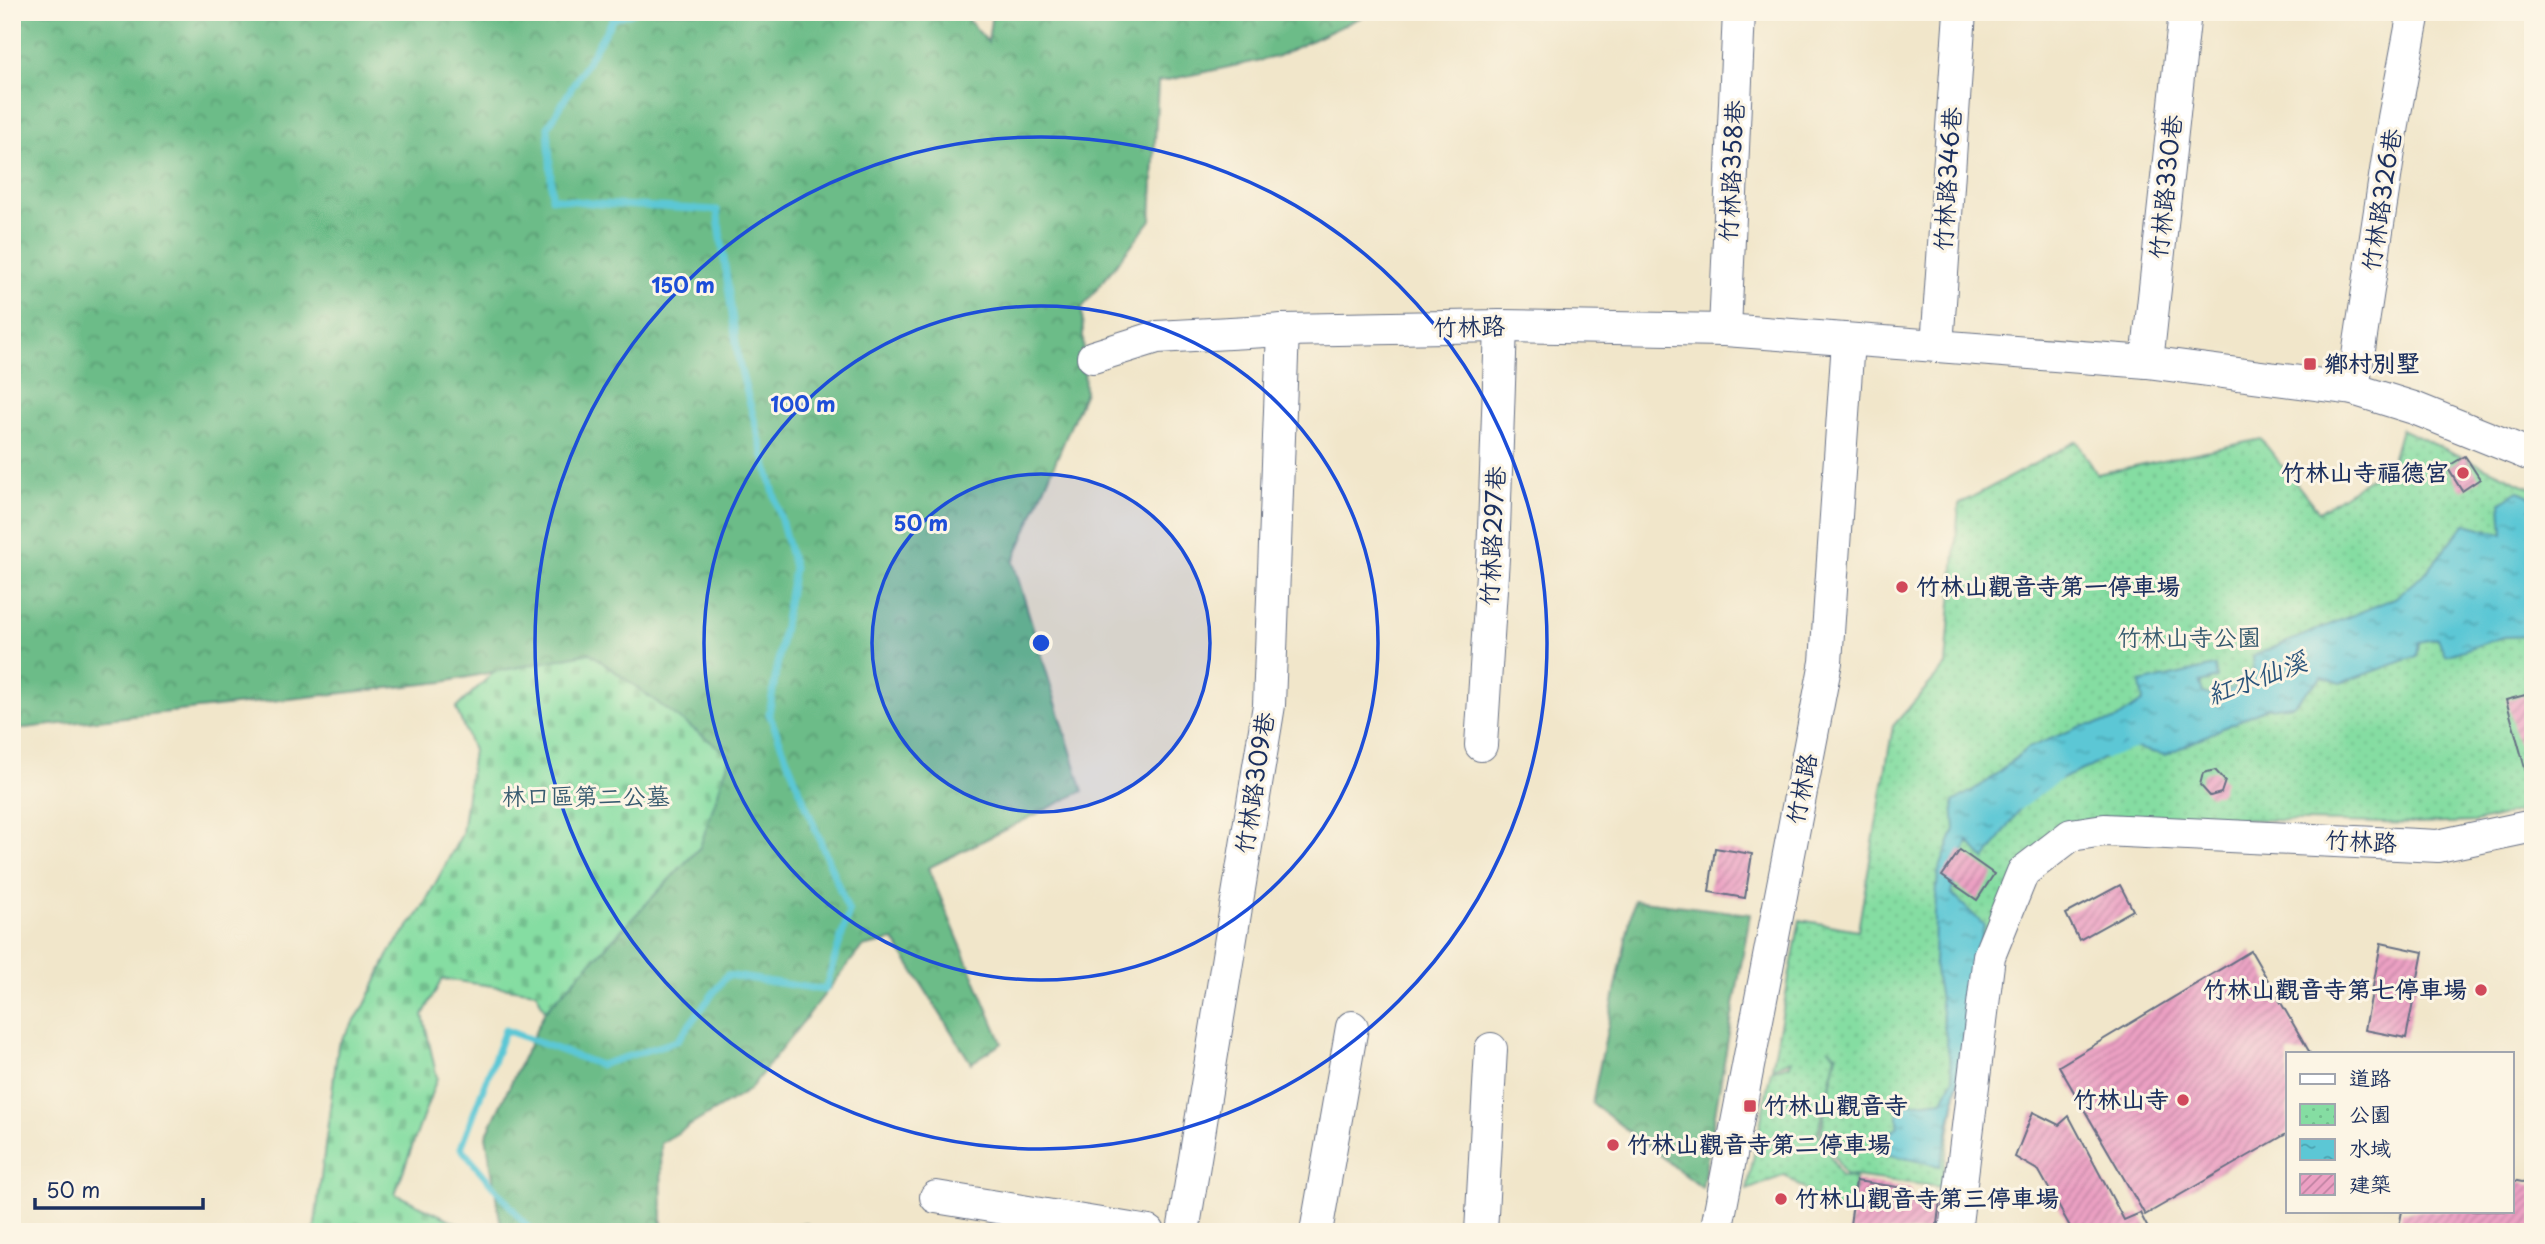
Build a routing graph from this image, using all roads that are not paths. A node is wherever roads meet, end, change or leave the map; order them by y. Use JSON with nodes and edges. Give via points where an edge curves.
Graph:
{"nodes":[{"id":1,"x":1739,"y":12,"type":"edge"},
{"id":2,"x":1960,"y":12,"type":"edge"},
{"id":3,"x":2185,"y":12,"type":"edge"},
{"id":4,"x":2414,"y":12,"type":"edge"},
{"id":5,"x":1501,"y":326,"type":"junction"},
{"id":6,"x":1283,"y":330,"type":"junction"},
{"id":7,"x":1725,"y":330,"type":"junction"},
{"id":8,"x":1848,"y":341,"type":"junction"},
{"id":9,"x":1937,"y":346,"type":"junction"},
{"id":10,"x":1093,"y":357,"type":"dead end"},
{"id":11,"x":2147,"y":362,"type":"junction"},
{"id":12,"x":2353,"y":389,"type":"junction"},
{"id":13,"x":2533,"y":456,"type":"edge"},
{"id":14,"x":1481,"y":745,"type":"dead end"},
{"id":15,"x":2533,"y":825,"type":"edge"},
{"id":16,"x":1352,"y":1027,"type":"dead end"},
{"id":17,"x":1491,"y":1049,"type":"dead end"},
{"id":18,"x":936,"y":1197,"type":"dead end"},
{"id":19,"x":1149,"y":1232,"type":"edge"},
{"id":20,"x":1182,"y":1232,"type":"edge"},
{"id":21,"x":1316,"y":1232,"type":"edge"},
{"id":22,"x":1481,"y":1232,"type":"edge"},
{"id":23,"x":1716,"y":1232,"type":"edge"},
{"id":24,"x":1955,"y":1232,"type":"edge"}],
"edges":[{"from":1,"to":7,"type":"street","name":"竹林路358巷"},
{"from":2,"to":9,"type":"street","name":"竹林路346巷"},
{"from":3,"to":11,"type":"street","name":"竹林路330巷"},
{"from":4,"to":12,"type":"street","name":"竹林路326巷"},
{"from":5,"to":6,"type":"street","name":"竹林路"},
{"from":5,"to":7,"type":"street","name":"竹林路"},
{"from":5,"to":14,"type":"street","name":"竹林路297巷"},
{"from":6,"to":10,"type":"street","name":"竹林路","via":[[1157,337]]},
{"from":6,"to":20,"type":"street","name":"竹林路309巷","via":[[1269,705]]},
{"from":7,"to":8,"type":"street","name":"竹林路"},
{"from":8,"to":9,"type":"street","name":"竹林路"},
{"from":8,"to":23,"type":"street","name":"竹林路","via":[[1826,663]]},
{"from":9,"to":11,"type":"street","name":"竹林路"},
{"from":11,"to":12,"type":"street","name":"竹林路"},
{"from":12,"to":13,"type":"street","name":"竹林路"},
{"from":15,"to":24,"type":"street","name":"竹林路","via":[[2438,846],[2104,830],[2071,835],[2023,872],[1989,956]]},
{"from":16,"to":21,"type":"street"},
{"from":17,"to":22,"type":"street"},
{"from":18,"to":19,"type":"street"}]}
